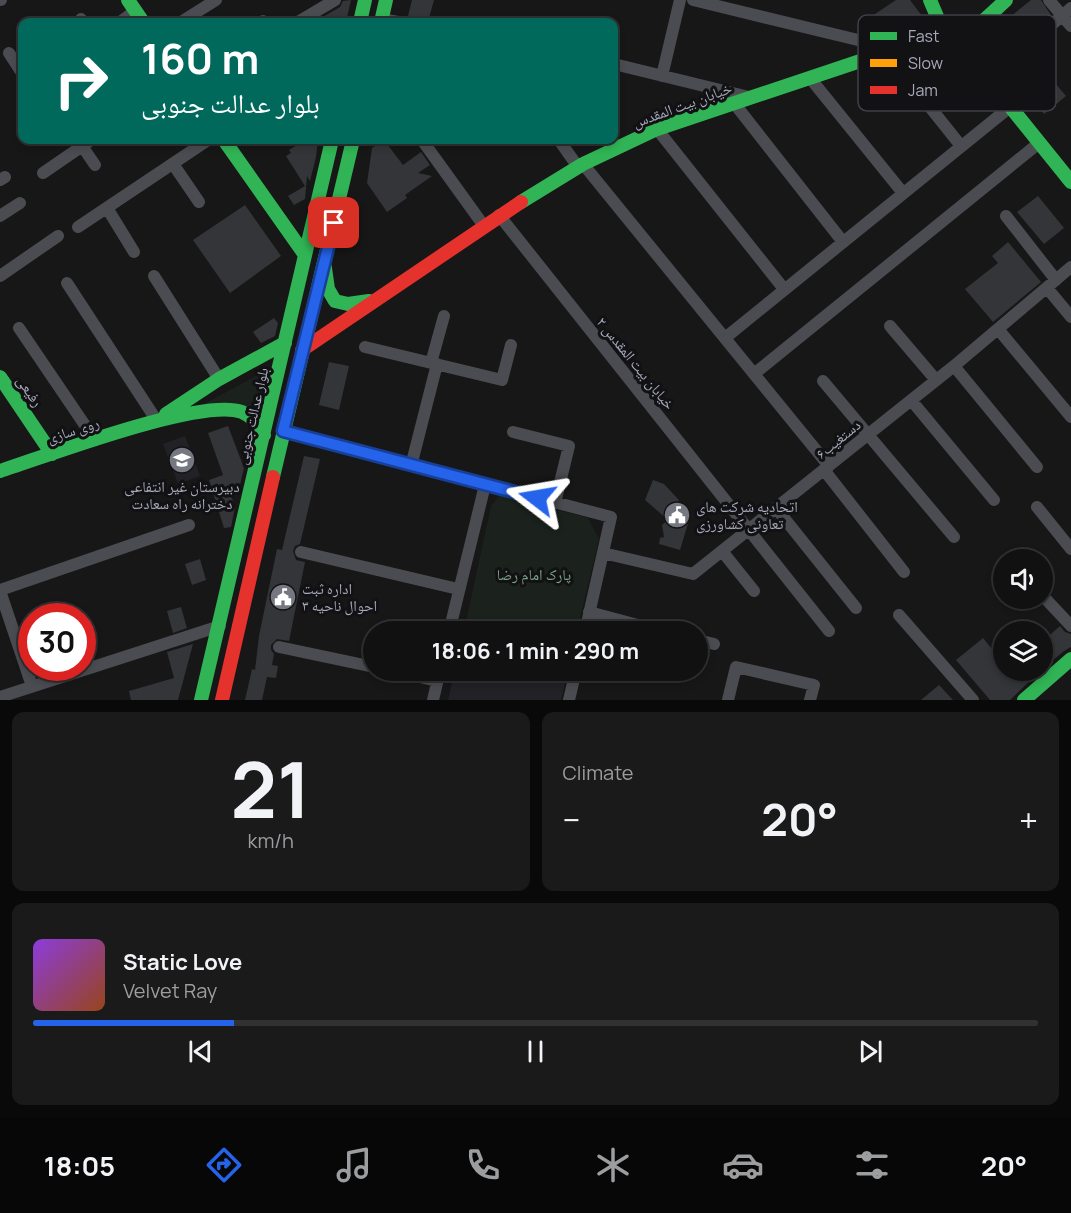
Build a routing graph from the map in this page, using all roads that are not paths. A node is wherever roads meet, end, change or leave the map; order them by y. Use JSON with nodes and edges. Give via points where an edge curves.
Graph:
{"nodes":[{"id":1,"x":216,"y":0,"type":"edge"},
{"id":2,"x":335,"y":0,"type":"edge"},
{"id":3,"x":365,"y":0,"type":"edge"},
{"id":4,"x":386,"y":0,"type":"edge"},
{"id":5,"x":680,"y":0,"type":"edge"},
{"id":6,"x":693,"y":0,"type":"edge"},
{"id":7,"x":930,"y":0,"type":"edge"},
{"id":8,"x":1006,"y":0,"type":"edge"},
{"id":9,"x":1049,"y":0,"type":"edge"},
{"id":10,"x":1067,"y":11,"type":"edge"},
{"id":11,"x":938,"y":15,"type":"edge"},
{"id":12,"x":990,"y":15,"type":"edge"},
{"id":13,"x":188,"y":18,"type":"edge"},
{"id":14,"x":305,"y":18,"type":"edge"},
{"id":15,"x":361,"y":18,"type":"edge"},
{"id":16,"x":382,"y":18,"type":"edge"},
{"id":17,"x":1071,"y":26,"type":"edge"},
{"id":18,"x":858,"y":42,"type":"edge"},
{"id":19,"x":9,"y":53,"type":"dead end"},
{"id":20,"x":858,"y":62,"type":"edge"},
{"id":21,"x":618,"y":65,"type":"edge"},
{"id":22,"x":18,"y":67,"type":"edge"},
{"id":23,"x":662,"y":76,"type":"junction"},
{"id":24,"x":810,"y":78,"type":"junction"},
{"id":25,"x":751,"y":97,"type":"junction"},
{"id":26,"x":734,"y":103,"type":"junction"},
{"id":27,"x":935,"y":111,"type":"edge"},
{"id":28,"x":1004,"y":111,"type":"edge"},
{"id":29,"x":1014,"y":111,"type":"edge"},
{"id":30,"x":657,"y":129,"type":"junction"},
{"id":31,"x":1040,"y":143,"type":"junction"},
{"id":32,"x":81,"y":144,"type":"edge"},
{"id":33,"x":85,"y":144,"type":"edge"},
{"id":34,"x":202,"y":144,"type":"edge"},
{"id":35,"x":227,"y":144,"type":"edge"},
{"id":36,"x":331,"y":144,"type":"edge"},
{"id":37,"x":352,"y":144,"type":"edge"},
{"id":38,"x":425,"y":144,"type":"edge"},
{"id":39,"x":562,"y":144,"type":"edge"},
{"id":40,"x":961,"y":146,"type":"junction"},
{"id":41,"x":173,"y":164,"type":"junction"},
{"id":42,"x":95,"y":165,"type":"dead end"},
{"id":43,"x":581,"y":166,"type":"junction"},
{"id":44,"x":43,"y":173,"type":"dead end"},
{"id":45,"x":1070,"y":180,"type":"edge"},
{"id":46,"x":322,"y":184,"type":"junction"},
{"id":47,"x":341,"y":188,"type":"junction"},
{"id":48,"x":903,"y":194,"type":"junction"},
{"id":49,"x":198,"y":202,"type":"dead end"},
{"id":50,"x":20,"y":203,"type":"dead end"},
{"id":51,"x":107,"y":208,"type":"junction"},
{"id":52,"x":499,"y":215,"type":"junction"},
{"id":53,"x":0,"y":216,"type":"edge"},
{"id":54,"x":1006,"y":216,"type":"dead end"},
{"id":55,"x":484,"y":226,"type":"junction"},
{"id":56,"x":78,"y":227,"type":"dead end"},
{"id":57,"x":58,"y":236,"type":"dead end"},
{"id":58,"x":843,"y":242,"type":"junction"},
{"id":59,"x":134,"y":252,"type":"dead end"},
{"id":60,"x":305,"y":255,"type":"junction"},
{"id":61,"x":325,"y":260,"type":"junction"},
{"id":62,"x":1071,"y":267,"type":"edge"},
{"id":63,"x":0,"y":276,"type":"edge"},
{"id":64,"x":154,"y":276,"type":"dead end"},
{"id":65,"x":67,"y":282,"type":"dead end"},
{"id":66,"x":1051,"y":284,"type":"junction"},
{"id":67,"x":784,"y":289,"type":"junction"},
{"id":68,"x":374,"y":300,"type":"junction"},
{"id":69,"x":444,"y":316,"type":"dead end"},
{"id":70,"x":1071,"y":317,"type":"edge"},
{"id":71,"x":891,"y":326,"type":"dead end"},
{"id":72,"x":19,"y":328,"type":"dead end"},
{"id":73,"x":998,"y":329,"type":"junction"},
{"id":74,"x":724,"y":338,"type":"junction"},
{"id":75,"x":285,"y":343,"type":"junction"},
{"id":76,"x":510,"y":345,"type":"dead end"},
{"id":77,"x":365,"y":347,"type":"dead end"},
{"id":78,"x":302,"y":350,"type":"junction"},
{"id":79,"x":434,"y":363,"type":"junction"},
{"id":80,"x":954,"y":366,"type":"junction"},
{"id":81,"x":754,"y":374,"type":"junction"},
{"id":82,"x":0,"y":377,"type":"edge"},
{"id":83,"x":219,"y":379,"type":"junction"},
{"id":84,"x":936,"y":380,"type":"junction"},
{"id":85,"x":823,"y":381,"type":"dead end"},
{"id":86,"x":911,"y":400,"type":"junction"},
{"id":87,"x":1071,"y":417,"type":"edge"},
{"id":88,"x":157,"y":421,"type":"junction"},
{"id":89,"x":283,"y":431,"type":"junction"},
{"id":90,"x":513,"y":432,"type":"dead end"},
{"id":91,"x":264,"y":435,"type":"junction"},
{"id":92,"x":867,"y":435,"type":"junction"},
{"id":93,"x":95,"y":440,"type":"junction"},
{"id":94,"x":52,"y":454,"type":"junction"},
{"id":95,"x":411,"y":466,"type":"junction"},
{"id":96,"x":1037,"y":467,"type":"dead end"},
{"id":97,"x":1,"y":468,"type":"edge"},
{"id":98,"x":826,"y":468,"type":"junction"},
{"id":99,"x":485,"y":485,"type":"junction"},
{"id":100,"x":994,"y":500,"type":"dead end"},
{"id":101,"x":555,"y":503,"type":"junction"},
{"id":102,"x":1037,"y":507,"type":"dead end"},
{"id":103,"x":776,"y":508,"type":"junction"},
{"id":104,"x":189,"y":525,"type":"dead end"},
{"id":105,"x":750,"y":529,"type":"junction"},
{"id":106,"x":954,"y":537,"type":"dead end"},
{"id":107,"x":1071,"y":549,"type":"edge"},
{"id":108,"x":722,"y":550,"type":"junction"},
{"id":109,"x":238,"y":552,"type":"junction"},
{"id":110,"x":301,"y":552,"type":"dead end"},
{"id":111,"x":603,"y":553,"type":"junction"},
{"id":112,"x":255,"y":556,"type":"junction"},
{"id":113,"x":904,"y":572,"type":"dead end"},
{"id":114,"x":458,"y":589,"type":"junction"},
{"id":115,"x":0,"y":590,"type":"edge"},
{"id":116,"x":754,"y":591,"type":"dead end"},
{"id":117,"x":1053,"y":607,"type":"edge"},
{"id":118,"x":856,"y":608,"type":"dead end"},
{"id":119,"x":589,"y":612,"type":"junction"},
{"id":120,"x":899,"y":615,"type":"dead end"},
{"id":121,"x":451,"y":621,"type":"edge"},
{"id":122,"x":587,"y":621,"type":"edge"},
{"id":123,"x":623,"y":621,"type":"edge"},
{"id":124,"x":220,"y":626,"type":"junction"},
{"id":125,"x":1071,"y":626,"type":"edge"},
{"id":126,"x":830,"y":631,"type":"dead end"},
{"id":127,"x":708,"y":642,"type":"edge"},
{"id":128,"x":714,"y":644,"type":"dead end"},
{"id":129,"x":279,"y":647,"type":"dead end"},
{"id":130,"x":1070,"y":661,"type":"edge"},
{"id":131,"x":363,"y":665,"type":"edge"},
{"id":132,"x":438,"y":681,"type":"edge"},
{"id":133,"x":573,"y":681,"type":"edge"},
{"id":134,"x":32,"y":686,"type":"junction"},
{"id":135,"x":0,"y":697,"type":"edge"},
{"id":136,"x":201,"y":700,"type":"edge"},
{"id":137,"x":222,"y":700,"type":"edge"},
{"id":138,"x":433,"y":700,"type":"edge"},
{"id":139,"x":569,"y":700,"type":"edge"},
{"id":140,"x":728,"y":700,"type":"edge"},
{"id":141,"x":810,"y":700,"type":"edge"},
{"id":142,"x":973,"y":700,"type":"edge"},
{"id":143,"x":1024,"y":700,"type":"edge"}],
"edges":[{"from":1,"to":13,"type":"street"},
{"from":2,"to":14,"type":"street"},
{"from":3,"to":15,"type":"street"},
{"from":4,"to":16,"type":"street"},
{"from":5,"to":23,"type":"street"},
{"from":6,"to":18,"type":"street"},
{"from":7,"to":11,"type":"street"},
{"from":8,"to":12,"type":"street"},
{"from":9,"to":10,"type":"street"},
{"from":10,"to":17,"type":"street"},
{"from":19,"to":22,"type":"street"},
{"from":20,"to":24,"type":"street","name":"خیابان بیت المقدس"},
{"from":21,"to":23,"type":"street"},
{"from":23,"to":25,"type":"street"},
{"from":24,"to":25,"type":"street","name":"خیابان بیت المقدس"},
{"from":24,"to":48,"type":"street"},
{"from":25,"to":26,"type":"street","name":"خیابان بیت المقدس"},
{"from":26,"to":30,"type":"street","name":"خیابان بیت المقدس"},
{"from":26,"to":58,"type":"street"},
{"from":27,"to":40,"type":"street"},
{"from":28,"to":40,"type":"street"},
{"from":29,"to":31,"type":"street"},
{"from":30,"to":43,"type":"street","name":"خیابان بیت المقدس"},
{"from":30,"to":67,"type":"street"},
{"from":31,"to":45,"type":"street"},
{"from":31,"to":81,"type":"street"},
{"from":32,"to":44,"type":"street"},
{"from":33,"to":42,"type":"street"},
{"from":34,"to":41,"type":"street"},
{"from":35,"to":60,"type":"street"},
{"from":36,"to":46,"type":"street","name":"بلوار عدالت جنوبی"},
{"from":37,"to":47,"type":"street"},
{"from":38,"to":55,"type":"street"},
{"from":39,"to":43,"type":"street"},
{"from":40,"to":48,"type":"street"},
{"from":41,"to":49,"type":"street"},
{"from":41,"to":51,"type":"street"},
{"from":43,"to":52,"type":"street","name":"خیابان بیت المقدس"},
{"from":43,"to":74,"type":"street"},
{"from":46,"to":47,"type":"street"},
{"from":46,"to":60,"type":"street","name":"بلوار عدالت جنوبی"},
{"from":47,"to":61,"type":"street"},
{"from":48,"to":58,"type":"street"},
{"from":50,"to":53,"type":"street"},
{"from":51,"to":56,"type":"street"},
{"from":51,"to":59,"type":"street"},
{"from":52,"to":55,"type":"street","name":"خیابان بیت المقدس"},
{"from":52,"to":105,"type":"street","name":"خیابان بیت المقدس ۲"},
{"from":54,"to":66,"type":"street"},
{"from":55,"to":68,"type":"street","name":"خیابان بیت المقدس"},
{"from":57,"to":63,"type":"street"},
{"from":58,"to":67,"type":"street"},
{"from":60,"to":75,"type":"street","name":"بلوار عدالت جنوبی"},
{"from":61,"to":68,"type":"street","via":[[326,291],[334,300],[352,305]]},
{"from":61,"to":78,"type":"street"},
{"from":62,"to":66,"type":"street","name":"دستغیب۶"},
{"from":64,"to":83,"type":"street"},
{"from":65,"to":88,"type":"street"},
{"from":66,"to":70,"type":"street"},
{"from":66,"to":73,"type":"street","name":"دستغیب۶"},
{"from":67,"to":74,"type":"street"},
{"from":68,"to":78,"type":"street","name":"خیابان بیت المقدس"},
{"from":69,"to":79,"type":"street"},
{"from":71,"to":84,"type":"street"},
{"from":72,"to":93,"type":"street"},
{"from":73,"to":80,"type":"street","name":"دستغیب۶"},
{"from":73,"to":87,"type":"street"},
{"from":74,"to":81,"type":"street"},
{"from":75,"to":83,"type":"street"},
{"from":75,"to":91,"type":"street","name":"بلوار عدالت جنوبی"},
{"from":76,"to":79,"type":"street","via":[[502,380]]},
{"from":77,"to":79,"type":"street"},
{"from":78,"to":89,"type":"street"},
{"from":79,"to":95,"type":"street"},
{"from":80,"to":84,"type":"street","name":"دستغیب۶"},
{"from":80,"to":96,"type":"street"},
{"from":81,"to":98,"type":"street"},
{"from":82,"to":94,"type":"street","name":"رفیعی"},
{"from":83,"to":88,"type":"street"},
{"from":84,"to":86,"type":"street","name":"دستغیب۶"},
{"from":85,"to":92,"type":"street"},
{"from":86,"to":92,"type":"street","name":"دستغیب۶"},
{"from":86,"to":100,"type":"street"},
{"from":88,"to":91,"type":"street","via":[[213,411],[239,411],[251,417]]},
{"from":88,"to":93,"type":"street","name":"روی سازی"},
{"from":89,"to":95,"type":"street"},
{"from":89,"to":112,"type":"street"},
{"from":90,"to":101,"type":"street","via":[[568,446]]},
{"from":91,"to":109,"type":"street","name":"بلوار عدالت جنوبی"},
{"from":92,"to":98,"type":"street","name":"دستغیب۶"},
{"from":92,"to":106,"type":"street"},
{"from":93,"to":94,"type":"street","name":"روی سازی"},
{"from":94,"to":97,"type":"street","name":"روی سازی"},
{"from":95,"to":99,"type":"street"},
{"from":98,"to":103,"type":"street","name":"دستغیب۶"},
{"from":98,"to":113,"type":"street"},
{"from":99,"to":101,"type":"street"},
{"from":99,"to":114,"type":"street"},
{"from":101,"to":111,"type":"street","via":[[611,517]]},
{"from":102,"to":107,"type":"street"},
{"from":103,"to":105,"type":"street","name":"دستغیب۶"},
{"from":103,"to":118,"type":"street"},
{"from":104,"to":115,"type":"street"},
{"from":105,"to":108,"type":"street","name":"دستغیب۶"},
{"from":105,"to":126,"type":"street","name":"خیابان بیت المقدس ۲"},
{"from":108,"to":111,"type":"street","name":"دستغیب۶","via":[[693,574]]},
{"from":108,"to":116,"type":"street"},
{"from":109,"to":112,"type":"street"},
{"from":109,"to":124,"type":"street","name":"بلوار عدالت جنوبی"},
{"from":110,"to":114,"type":"street"},
{"from":111,"to":119,"type":"street"},
{"from":112,"to":137,"type":"street"},
{"from":114,"to":121,"type":"street"},
{"from":115,"to":134,"type":"street"},
{"from":117,"to":125,"type":"street"},
{"from":119,"to":122,"type":"street"},
{"from":119,"to":123,"type":"street"},
{"from":120,"to":142,"type":"street"},
{"from":124,"to":134,"type":"street"},
{"from":124,"to":136,"type":"street","name":"بلوار عدالت جنوبی"},
{"from":127,"to":128,"type":"street"},
{"from":129,"to":131,"type":"street"},
{"from":130,"to":143,"type":"street"},
{"from":132,"to":138,"type":"street"},
{"from":133,"to":139,"type":"street"},
{"from":134,"to":135,"type":"street"},
{"from":140,"to":141,"type":"street","via":[[736,668],[814,685]]}]}
